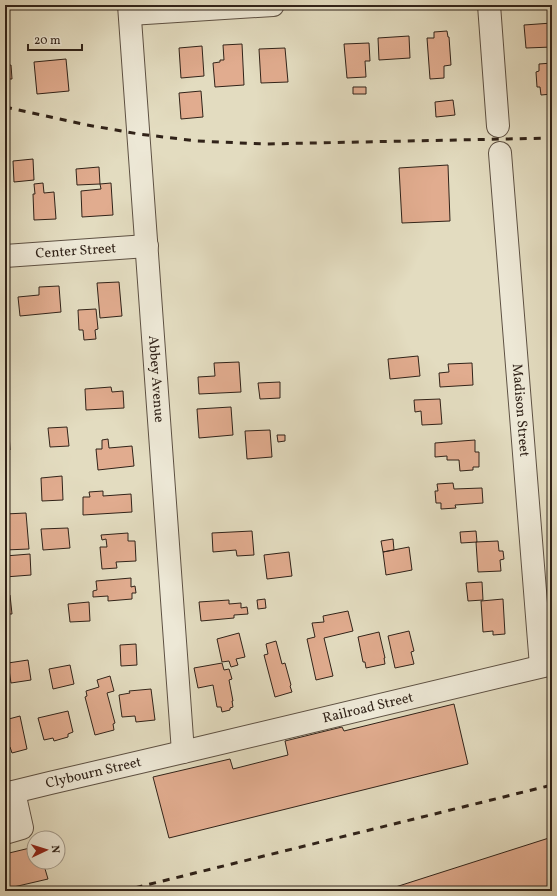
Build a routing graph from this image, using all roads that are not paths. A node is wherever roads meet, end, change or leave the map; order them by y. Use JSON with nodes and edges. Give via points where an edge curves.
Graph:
{"nodes":[{"id":1,"x":273,"y":5,"type":"edge"},
{"id":2,"x":489,"y":5,"type":"edge"},
{"id":3,"x":129,"y":9,"type":"edge"},
{"id":4,"x":498,"y":126,"type":"dead end"},
{"id":5,"x":500,"y":153,"type":"dead end"},
{"id":6,"x":147,"y":246,"type":"junction"},
{"id":7,"x":5,"y":256,"type":"edge"},
{"id":8,"x":547,"y":665,"type":"edge"},
{"id":9,"x":183,"y":752,"type":"junction"},
{"id":10,"x":9,"y":793,"type":"edge"},
{"id":11,"x":5,"y":833,"type":"edge"}],
"edges":[{"from":1,"to":3,"type":"street"},
{"from":2,"to":4,"type":"street"},
{"from":3,"to":6,"type":"street","name":"Abbey Avenue"},
{"from":5,"to":8,"type":"street","name":"Madison Street"},
{"from":6,"to":7,"type":"street","name":"Center Street"},
{"from":6,"to":9,"type":"street","name":"Abbey Avenue"},
{"from":8,"to":9,"type":"street","name":"Railroad Street"},
{"from":9,"to":10,"type":"street","name":"Clybourn Street"},
{"from":10,"to":11,"type":"street","via":[[22,828]]}]}
